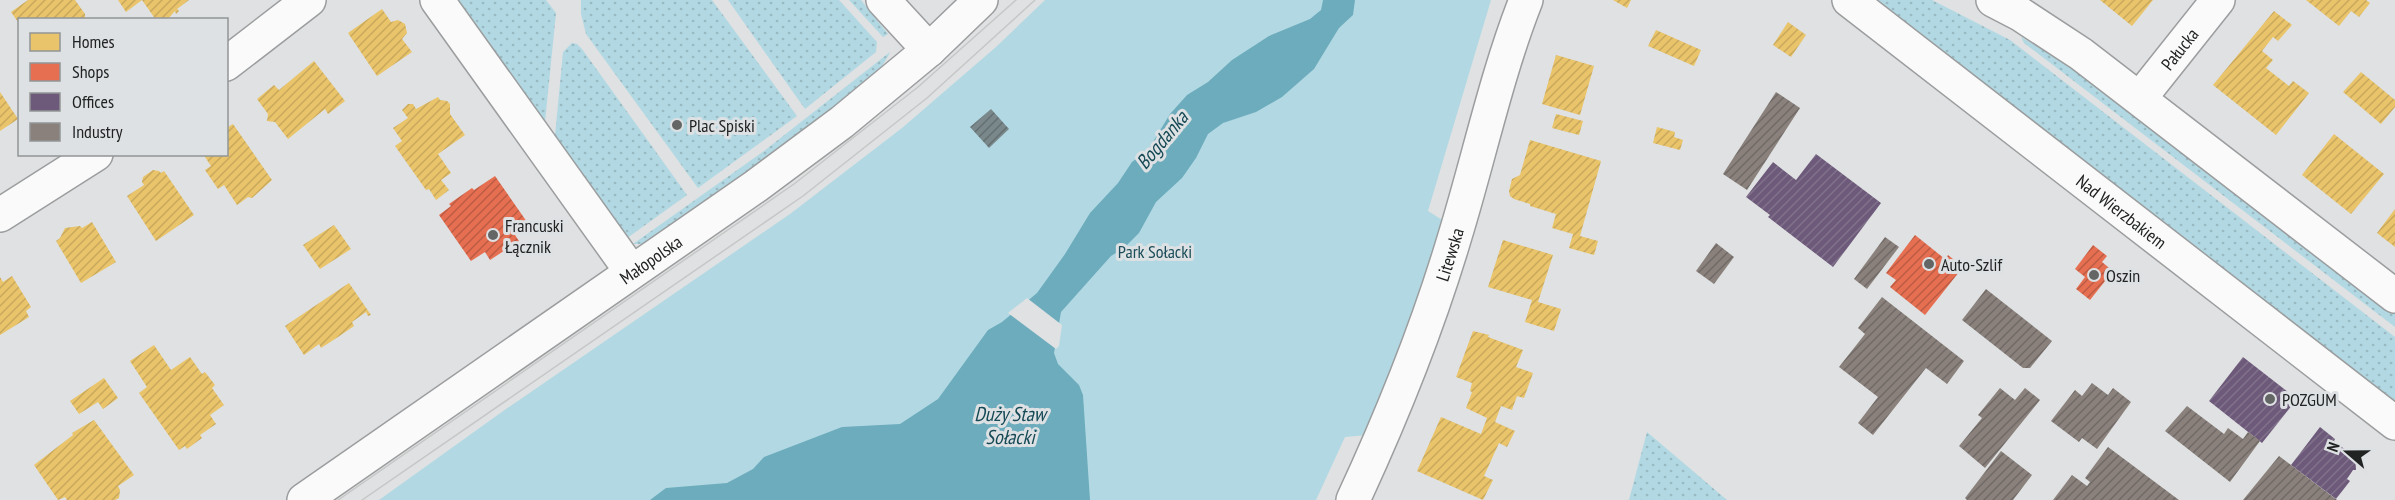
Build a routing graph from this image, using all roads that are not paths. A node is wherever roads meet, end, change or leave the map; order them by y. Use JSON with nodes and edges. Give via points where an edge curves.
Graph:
{"nodes":[{"id":1,"x":309,"y":0,"type":"edge"},
{"id":2,"x":436,"y":0,"type":"edge"},
{"id":3,"x":883,"y":0,"type":"edge"},
{"id":4,"x":981,"y":0,"type":"edge"},
{"id":5,"x":1526,"y":0,"type":"edge"},
{"id":6,"x":1849,"y":0,"type":"edge"},
{"id":7,"x":2218,"y":0,"type":"edge"},
{"id":8,"x":2008,"y":5,"type":"edge"},
{"id":9,"x":930,"y":50,"type":"junction"},
{"id":10,"x":228,"y":62,"type":"edge"},
{"id":11,"x":2140,"y":98,"type":"junction"},
{"id":12,"x":93,"y":156,"type":"edge"},
{"id":13,"x":0,"y":215,"type":"edge"},
{"id":14,"x":631,"y":271,"type":"junction"},
{"id":15,"x":2395,"y":296,"type":"edge"},
{"id":16,"x":2395,"y":423,"type":"edge"},
{"id":17,"x":304,"y":500,"type":"edge"},
{"id":18,"x":1353,"y":500,"type":"edge"}],
"edges":[{"from":1,"to":10,"type":"street"},
{"from":2,"to":14,"type":"street"},
{"from":3,"to":9,"type":"street"},
{"from":4,"to":9,"type":"street","name":"Małopolska"},
{"from":5,"to":18,"type":"street","name":"Litewska","via":[[1430,317]]},
{"from":6,"to":16,"type":"street","name":"Nad Wierzbakiem"},
{"from":7,"to":11,"type":"street","name":"Pałucka"},
{"from":8,"to":11,"type":"street"},
{"from":9,"to":14,"type":"street","name":"Małopolska","via":[[765,179]]},
{"from":11,"to":15,"type":"street"},
{"from":12,"to":13,"type":"street"},
{"from":14,"to":17,"type":"street","name":"Małopolska"}]}
